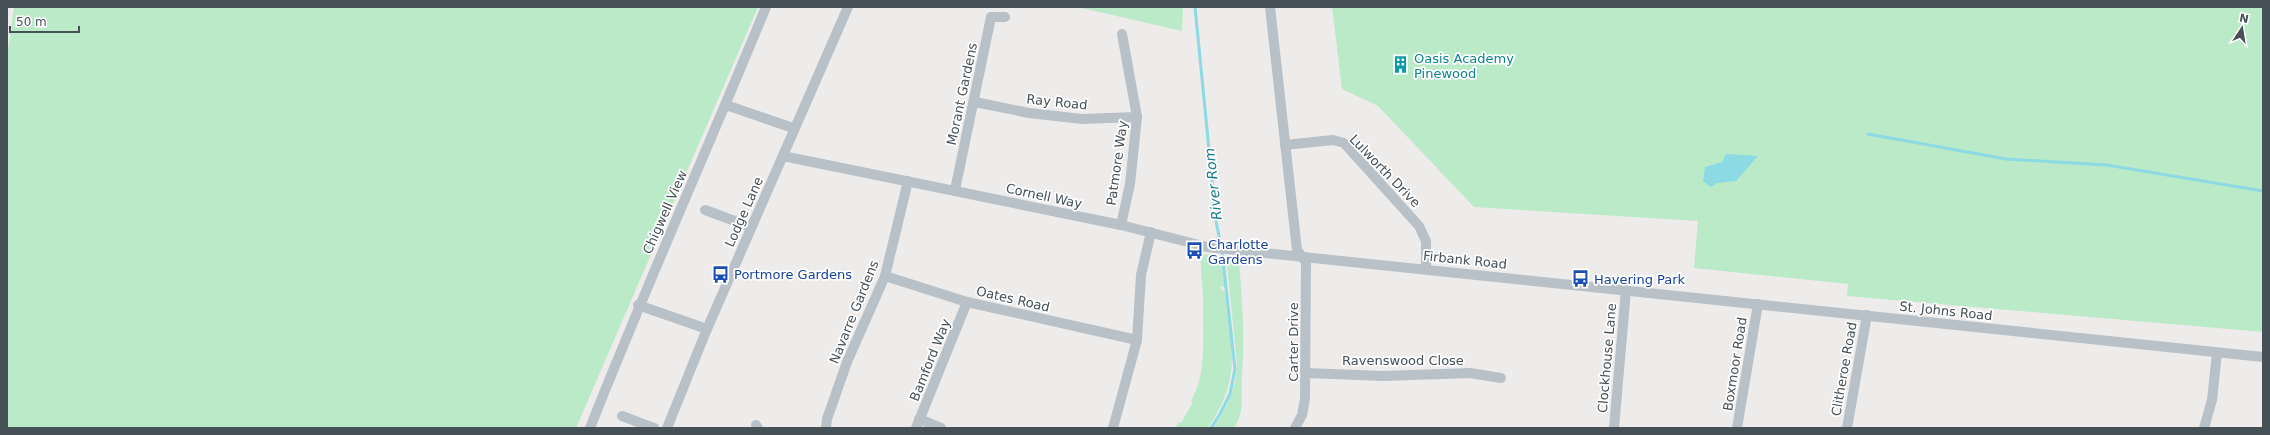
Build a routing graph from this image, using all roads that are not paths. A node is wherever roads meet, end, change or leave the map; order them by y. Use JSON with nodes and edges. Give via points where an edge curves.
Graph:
{"nodes":[{"id":1,"x":766,"y":7,"type":"edge"},
{"id":2,"x":848,"y":7,"type":"edge"},
{"id":3,"x":1270,"y":7,"type":"edge"},
{"id":4,"x":1005,"y":17,"type":"dead end"},
{"id":5,"x":1122,"y":34,"type":"dead end"},
{"id":6,"x":975,"y":102,"type":"junction"},
{"id":7,"x":726,"y":105,"type":"junction"},
{"id":8,"x":1137,"y":117,"type":"junction"},
{"id":9,"x":793,"y":128,"type":"junction"},
{"id":10,"x":1285,"y":145,"type":"junction"},
{"id":11,"x":783,"y":156,"type":"junction"},
{"id":12,"x":908,"y":181,"type":"junction"},
{"id":13,"x":955,"y":190,"type":"junction"},
{"id":14,"x":705,"y":210,"type":"dead end"},
{"id":15,"x":1121,"y":225,"type":"junction"},
{"id":16,"x":751,"y":227,"type":"junction"},
{"id":17,"x":1151,"y":232,"type":"junction"},
{"id":18,"x":1301,"y":256,"type":"junction"},
{"id":19,"x":1426,"y":269,"type":"junction"},
{"id":20,"x":885,"y":276,"type":"junction"},
{"id":21,"x":1626,"y":290,"type":"junction"},
{"id":22,"x":967,"y":302,"type":"junction"},
{"id":23,"x":1758,"y":304,"type":"junction"},
{"id":24,"x":638,"y":305,"type":"junction"},
{"id":25,"x":1867,"y":315,"type":"junction"},
{"id":26,"x":707,"y":329,"type":"junction"},
{"id":27,"x":1138,"y":340,"type":"junction"},
{"id":28,"x":2217,"y":353,"type":"junction"},
{"id":29,"x":2263,"y":357,"type":"edge"},
{"id":30,"x":1306,"y":373,"type":"junction"},
{"id":31,"x":1501,"y":378,"type":"dead end"},
{"id":32,"x":622,"y":416,"type":"dead end"},
{"id":33,"x":917,"y":424,"type":"edge"},
{"id":34,"x":590,"y":428,"type":"edge"},
{"id":35,"x":654,"y":428,"type":"edge"},
{"id":36,"x":667,"y":428,"type":"edge"},
{"id":37,"x":826,"y":428,"type":"edge"},
{"id":38,"x":941,"y":428,"type":"edge"},
{"id":39,"x":1113,"y":428,"type":"edge"},
{"id":40,"x":1295,"y":428,"type":"edge"},
{"id":41,"x":1614,"y":428,"type":"edge"},
{"id":42,"x":1737,"y":428,"type":"edge"},
{"id":43,"x":1847,"y":428,"type":"edge"},
{"id":44,"x":2204,"y":428,"type":"edge"}],
"edges":[{"from":1,"to":7,"type":"street","name":"Chigwell View"},
{"from":2,"to":9,"type":"street","name":"Lodge Lane"},
{"from":3,"to":10,"type":"street","name":"Carter Drive"},
{"from":4,"to":6,"type":"street","name":"Morant Gardens","via":[[991,16]]},
{"from":5,"to":8,"type":"street","name":"Patmore Way"},
{"from":6,"to":8,"type":"street","name":"Ray Road","via":[[1028,113],[1082,119]]},
{"from":6,"to":13,"type":"street","name":"Morant Gardens"},
{"from":7,"to":9,"type":"street"},
{"from":7,"to":24,"type":"street","name":"Chigwell View"},
{"from":8,"to":15,"type":"street","name":"Patmore Way","via":[[1130,184]]},
{"from":9,"to":11,"type":"street","name":"Lodge Lane"},
{"from":10,"to":18,"type":"street","name":"Carter Drive","via":[[1297,250]]},
{"from":10,"to":19,"type":"street","name":"Lulworth Drive","via":[[1333,140],[1344,143],[1419,226],[1426,241]]},
{"from":11,"to":12,"type":"street","name":"Cornell Way"},
{"from":11,"to":16,"type":"street","name":"Lodge Lane"},
{"from":12,"to":13,"type":"street","name":"Cornell Way"},
{"from":12,"to":20,"type":"street","name":"Navarre Gardens"},
{"from":13,"to":15,"type":"street","name":"Cornell Way"},
{"from":14,"to":16,"type":"street"},
{"from":15,"to":17,"type":"street","name":"Cornell Way"},
{"from":16,"to":26,"type":"street","name":"Lodge Lane"},
{"from":17,"to":18,"type":"street","name":"Cornell Way","via":[[1211,247]]},
{"from":17,"to":27,"type":"street","via":[[1141,275]]},
{"from":18,"to":19,"type":"street","name":"Firbank Road"},
{"from":18,"to":30,"type":"street","name":"Carter Drive","via":[[1306,262]]},
{"from":19,"to":21,"type":"street","name":"Firbank Road","via":[[1582,288]]},
{"from":20,"to":22,"type":"street","name":"Oates Road"},
{"from":20,"to":37,"type":"street","name":"Navarre Gardens","via":[[847,362]]},
{"from":21,"to":23,"type":"street","name":"St. Johns Road"},
{"from":21,"to":41,"type":"street","name":"Clockhouse Lane"},
{"from":22,"to":27,"type":"street","name":"Oates Road"},
{"from":22,"to":33,"type":"street","name":"Bamford Way"},
{"from":23,"to":25,"type":"street","name":"St. Johns Road"},
{"from":23,"to":42,"type":"street","name":"Boxmoor Road"},
{"from":24,"to":26,"type":"street"},
{"from":24,"to":34,"type":"street","name":"Chigwell View"},
{"from":25,"to":28,"type":"street","name":"St. Johns Road"},
{"from":25,"to":43,"type":"street","name":"Clitheroe Road"},
{"from":26,"to":36,"type":"street","name":"Lodge Lane"},
{"from":27,"to":39,"type":"street"},
{"from":28,"to":29,"type":"street","name":"St. Johns Road"},
{"from":28,"to":44,"type":"street","via":[[2212,400]]},
{"from":30,"to":31,"type":"street","name":"Ravenswood Close","via":[[1383,376],[1470,373]]},
{"from":30,"to":40,"type":"street","name":"Carter Drive","via":[[1302,415]]},
{"from":32,"to":35,"type":"street"},
{"from":33,"to":38,"type":"street"}]}
